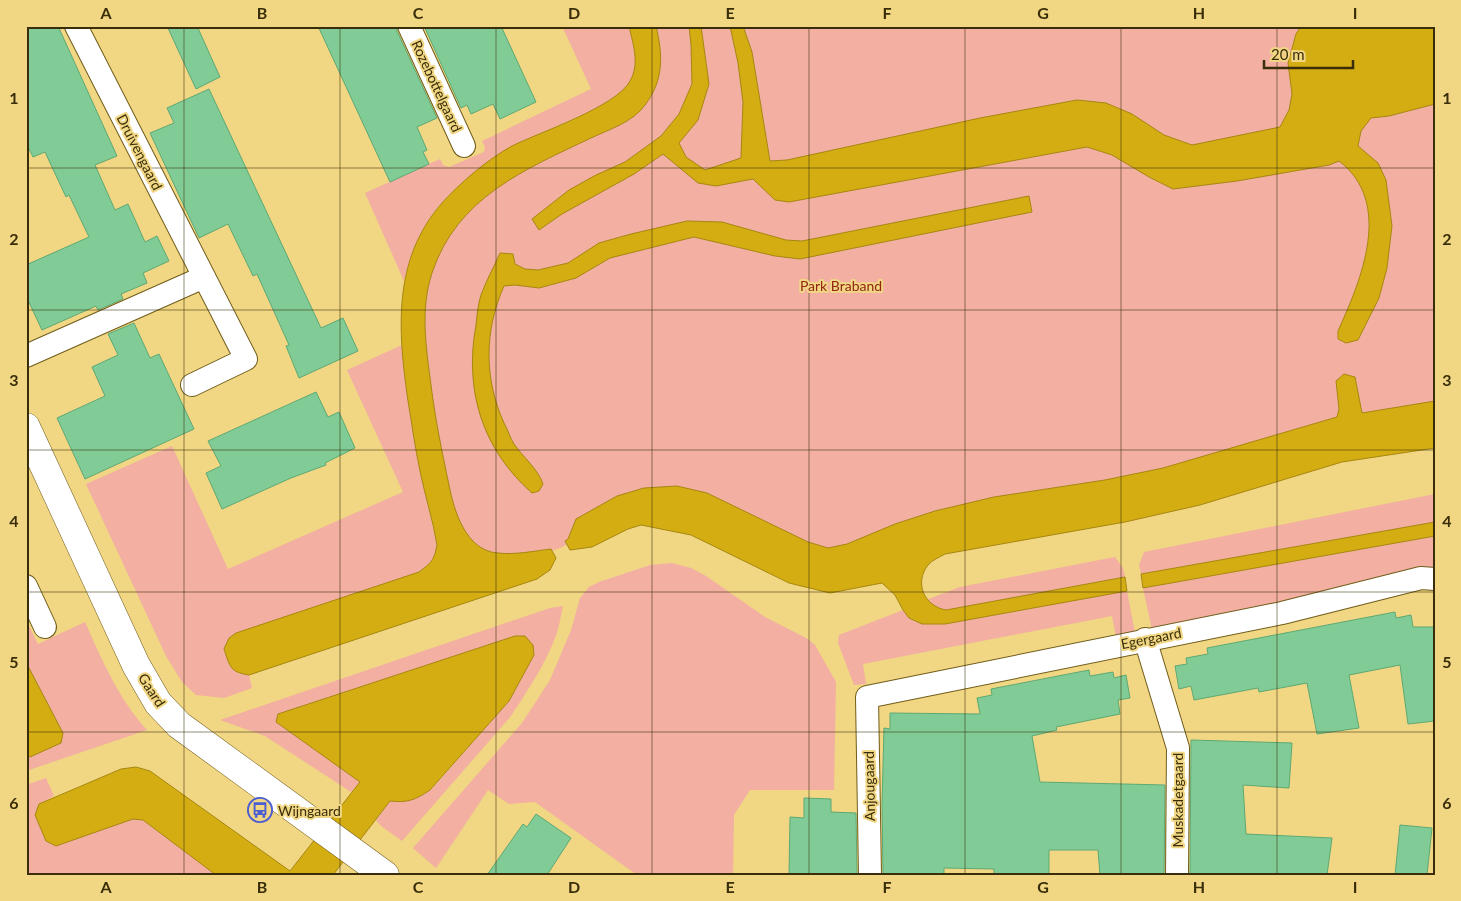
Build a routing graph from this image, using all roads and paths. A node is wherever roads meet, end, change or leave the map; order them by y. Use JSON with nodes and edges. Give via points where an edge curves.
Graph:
{"nodes":[{"id":1,"x":76,"y":26,"type":"edge"},
{"id":2,"x":409,"y":26,"type":"edge"},
{"id":3,"x":464,"y":146,"type":"dead end"},
{"id":4,"x":204,"y":277,"type":"junction"},
{"id":5,"x":26,"y":356,"type":"edge"},
{"id":6,"x":192,"y":385,"type":"dead end"},
{"id":7,"x":26,"y":427,"type":"edge"},
{"id":8,"x":1435,"y":578,"type":"edge"},
{"id":9,"x":26,"y":586,"type":"edge"},
{"id":10,"x":45,"y":627,"type":"dead end"},
{"id":11,"x":1144,"y":639,"type":"junction"},
{"id":12,"x":868,"y":697,"type":"joint"},
{"id":13,"x":382,"y":873,"type":"edge"},
{"id":14,"x":870,"y":875,"type":"edge"},
{"id":15,"x":1177,"y":875,"type":"edge"}],
"edges":[{"from":1,"to":4,"type":"street","name":"Druivengaard"},
{"from":2,"to":3,"type":"street","name":"Rozebottelgaard"},
{"from":4,"to":5,"type":"street"},
{"from":4,"to":6,"type":"street","name":"Druivengaard","via":[[246,359]]},
{"from":7,"to":13,"type":"street","name":"Gaard","via":[[136,665],[158,703],[179,725]]},
{"from":8,"to":11,"type":"street","name":"Egergaard","via":[[1421,578],[1282,613]]},
{"from":9,"to":10,"type":"street"},
{"from":11,"to":12,"type":"street","name":"Egergaard"},
{"from":11,"to":15,"type":"street","name":"Muskadetgaard","via":[[1178,748]]},
{"from":12,"to":14,"type":"street","name":"Anjougaard"}]}
